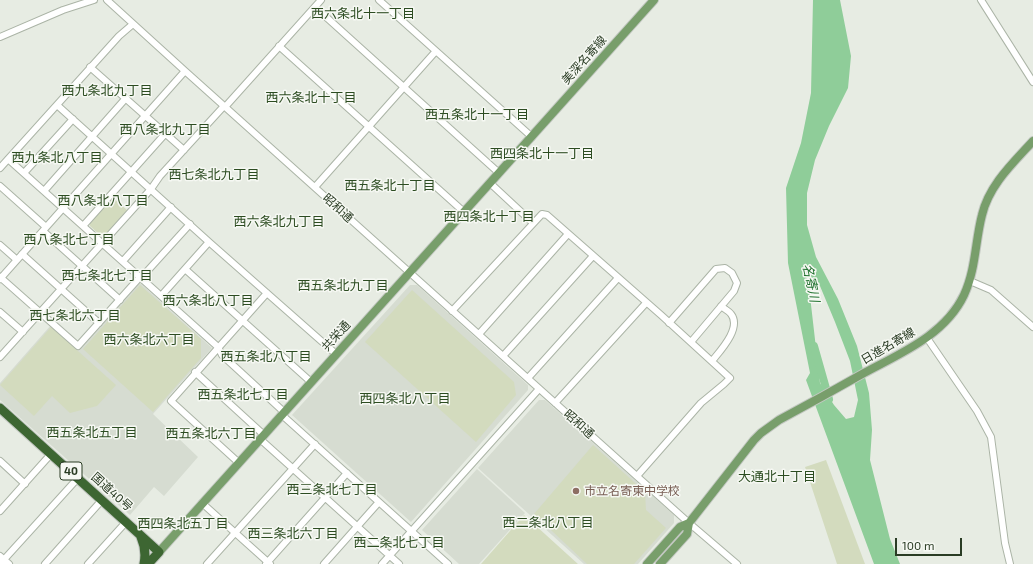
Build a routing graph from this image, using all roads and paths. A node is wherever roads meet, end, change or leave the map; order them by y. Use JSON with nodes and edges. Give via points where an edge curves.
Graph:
{"nodes":[{"id":1,"x":94,"y":0,"type":"edge"},
{"id":2,"x":107,"y":0,"type":"edge"},
{"id":3,"x":321,"y":0,"type":"edge"},
{"id":4,"x":379,"y":0,"type":"edge"},
{"id":5,"x":654,"y":0,"type":"edge"},
{"id":6,"x":981,"y":0,"type":"edge"},
{"id":7,"x":315,"y":7,"type":"junction"},
{"id":8,"x":133,"y":24,"type":"junction"},
{"id":9,"x":0,"y":37,"type":"edge"},
{"id":10,"x":280,"y":46,"type":"junction"},
{"id":11,"x":436,"y":51,"type":"junction"},
{"id":12,"x":90,"y":67,"type":"junction"},
{"id":13,"x":185,"y":72,"type":"junction"},
{"id":14,"x":1033,"y":82,"type":"edge"},
{"id":15,"x":404,"y":87,"type":"junction"},
{"id":16,"x":126,"y":98,"type":"junction"},
{"id":17,"x":57,"y":105,"type":"junction"},
{"id":18,"x":224,"y":106,"type":"junction"},
{"id":19,"x":145,"y":116,"type":"junction"},
{"id":20,"x":73,"y":119,"type":"junction"},
{"id":21,"x":368,"y":127,"type":"junction"},
{"id":22,"x":165,"y":134,"type":"junction"},
{"id":23,"x":92,"y":136,"type":"junction"},
{"id":24,"x":532,"y":137,"type":"junction"},
{"id":25,"x":1033,"y":141,"type":"edge"},
{"id":26,"x":184,"y":150,"type":"junction"},
{"id":27,"x":112,"y":154,"type":"junction"},
{"id":28,"x":8,"y":159,"type":"junction"},
{"id":29,"x":1,"y":166,"type":"edge"},
{"id":30,"x":131,"y":172,"type":"junction"},
{"id":31,"x":24,"y":173,"type":"junction"},
{"id":32,"x":499,"y":173,"type":"junction"},
{"id":33,"x":490,"y":183,"type":"junction"},
{"id":34,"x":0,"y":186,"type":"edge"},
{"id":35,"x":315,"y":187,"type":"junction"},
{"id":36,"x":151,"y":189,"type":"junction"},
{"id":37,"x":44,"y":191,"type":"junction"},
{"id":38,"x":170,"y":207,"type":"junction"},
{"id":39,"x":63,"y":208,"type":"junction"},
{"id":40,"x":464,"y":212,"type":"junction"},
{"id":41,"x":532,"y":223,"type":"junction"},
{"id":42,"x":190,"y":224,"type":"junction"},
{"id":43,"x":83,"y":226,"type":"junction"},
{"id":44,"x":44,"y":229,"type":"junction"},
{"id":45,"x":568,"y":234,"type":"junction"},
{"id":46,"x":210,"y":242,"type":"junction"},
{"id":47,"x":102,"y":243,"type":"junction"},
{"id":48,"x":0,"y":245,"type":"edge"},
{"id":49,"x":22,"y":254,"type":"junction"},
{"id":50,"x":593,"y":256,"type":"junction"},
{"id":51,"x":17,"y":260,"type":"junction"},
{"id":52,"x":123,"y":261,"type":"junction"},
{"id":53,"x":82,"y":266,"type":"junction"},
{"id":54,"x":185,"y":269,"type":"junction"},
{"id":55,"x":410,"y":272,"type":"junction"},
{"id":56,"x":0,"y":278,"type":"edge"},
{"id":57,"x":141,"y":278,"type":"junction"},
{"id":58,"x":618,"y":278,"type":"junction"},
{"id":59,"x":970,"y":281,"type":"junction"},
{"id":60,"x":61,"y":289,"type":"junction"},
{"id":61,"x":267,"y":293,"type":"junction"},
{"id":62,"x":161,"y":296,"type":"junction"},
{"id":63,"x":120,"y":300,"type":"junction"},
{"id":64,"x":646,"y":303,"type":"junction"},
{"id":65,"x":722,"y":306,"type":"junction"},
{"id":66,"x":452,"y":311,"type":"junction"},
{"id":67,"x":0,"y":312,"type":"edge"},
{"id":68,"x":40,"y":312,"type":"junction"},
{"id":69,"x":243,"y":320,"type":"junction"},
{"id":70,"x":99,"y":323,"type":"junction"},
{"id":71,"x":669,"y":323,"type":"junction"},
{"id":72,"x":1033,"y":327,"type":"edge"},
{"id":73,"x":22,"y":332,"type":"junction"},
{"id":74,"x":479,"y":334,"type":"junction"},
{"id":75,"x":927,"y":338,"type":"junction"},
{"id":76,"x":691,"y":342,"type":"junction"},
{"id":77,"x":218,"y":347,"type":"junction"},
{"id":78,"x":336,"y":354,"type":"junction"},
{"id":79,"x":503,"y":356,"type":"junction"},
{"id":80,"x":0,"y":357,"type":"edge"},
{"id":81,"x":712,"y":361,"type":"junction"},
{"id":82,"x":195,"y":372,"type":"junction"},
{"id":83,"x":528,"y":378,"type":"junction"},
{"id":84,"x":311,"y":382,"type":"junction"},
{"id":85,"x":540,"y":389,"type":"junction"},
{"id":86,"x":555,"y":403,"type":"junction"},
{"id":87,"x":0,"y":409,"type":"edge"},
{"id":88,"x":283,"y":413,"type":"junction"},
{"id":89,"x":262,"y":437,"type":"junction"},
{"id":90,"x":315,"y":444,"type":"junction"},
{"id":91,"x":51,"y":454,"type":"junction"},
{"id":92,"x":0,"y":461,"type":"edge"},
{"id":93,"x":239,"y":463,"type":"junction"},
{"id":94,"x":294,"y":468,"type":"junction"},
{"id":95,"x":347,"y":473,"type":"junction"},
{"id":96,"x":637,"y":476,"type":"junction"},
{"id":97,"x":78,"y":478,"type":"junction"},
{"id":98,"x":25,"y":484,"type":"junction"},
{"id":99,"x":325,"y":497,"type":"junction"},
{"id":100,"x":102,"y":500,"type":"junction"},
{"id":101,"x":379,"y":502,"type":"junction"},
{"id":102,"x":202,"y":504,"type":"junction"},
{"id":103,"x":1,"y":509,"type":"edge"},
{"id":104,"x":126,"y":522,"type":"junction"},
{"id":105,"x":689,"y":523,"type":"junction"},
{"id":106,"x":357,"y":526,"type":"junction"},
{"id":107,"x":412,"y":531,"type":"junction"},
{"id":108,"x":234,"y":533,"type":"junction"},
{"id":109,"x":140,"y":535,"type":"junction"},
{"id":110,"x":159,"y":552,"type":"junction"},
{"id":111,"x":390,"y":555,"type":"junction"},
{"id":112,"x":3,"y":561,"type":"edge"},
{"id":113,"x":268,"y":563,"type":"edge"},
{"id":114,"x":444,"y":563,"type":"edge"},
{"id":115,"x":44,"y":564,"type":"edge"},
{"id":116,"x":88,"y":564,"type":"edge"},
{"id":117,"x":144,"y":564,"type":"edge"},
{"id":118,"x":148,"y":564,"type":"edge"},
{"id":119,"x":207,"y":564,"type":"edge"},
{"id":120,"x":324,"y":564,"type":"edge"},
{"id":121,"x":382,"y":564,"type":"edge"},
{"id":122,"x":400,"y":564,"type":"edge"},
{"id":123,"x":647,"y":564,"type":"edge"},
{"id":124,"x":660,"y":564,"type":"edge"},
{"id":125,"x":737,"y":564,"type":"edge"},
{"id":126,"x":1010,"y":564,"type":"edge"}],
"edges":[{"from":1,"to":9,"type":"street","via":[[62,10]]},
{"from":2,"to":8,"type":"street","name":"昭和通"},
{"from":3,"to":7,"type":"street"},
{"from":4,"to":11,"type":"street"},
{"from":5,"to":24,"type":"main road","name":"美深名寄線"},
{"from":6,"to":14,"type":"street"},
{"from":7,"to":10,"type":"street"},
{"from":7,"to":15,"type":"street"},
{"from":8,"to":12,"type":"street"},
{"from":8,"to":13,"type":"street","name":"昭和通"},
{"from":10,"to":18,"type":"street"},
{"from":10,"to":21,"type":"street"},
{"from":11,"to":15,"type":"street"},
{"from":11,"to":24,"type":"street"},
{"from":12,"to":16,"type":"street"},
{"from":12,"to":17,"type":"street"},
{"from":13,"to":18,"type":"street","name":"昭和通"},
{"from":13,"to":19,"type":"street"},
{"from":15,"to":21,"type":"street"},
{"from":15,"to":32,"type":"street"},
{"from":16,"to":19,"type":"street"},
{"from":16,"to":23,"type":"street"},
{"from":17,"to":20,"type":"street"},
{"from":17,"to":28,"type":"street"},
{"from":18,"to":26,"type":"street"},
{"from":18,"to":35,"type":"street","name":"昭和通"},
{"from":19,"to":22,"type":"street"},
{"from":19,"to":27,"type":"street"},
{"from":20,"to":23,"type":"street"},
{"from":20,"to":31,"type":"street"},
{"from":21,"to":35,"type":"street"},
{"from":21,"to":40,"type":"street"},
{"from":22,"to":26,"type":"street"},
{"from":22,"to":30,"type":"street"},
{"from":23,"to":27,"type":"street"},
{"from":23,"to":37,"type":"street"},
{"from":24,"to":32,"type":"main road","name":"共栄通"},
{"from":25,"to":59,"type":"main road","name":"日進名寄線","via":[[1004,174],[987,200],[982,214]]},
{"from":26,"to":36,"type":"street"},
{"from":27,"to":30,"type":"street"},
{"from":27,"to":39,"type":"street"},
{"from":28,"to":29,"type":"street"},
{"from":28,"to":31,"type":"street"},
{"from":30,"to":36,"type":"street"},
{"from":30,"to":43,"type":"street"},
{"from":31,"to":37,"type":"street"},
{"from":32,"to":33,"type":"main road","name":"共栄通"},
{"from":33,"to":40,"type":"main road","name":"共栄通"},
{"from":33,"to":41,"type":"street"},
{"from":34,"to":44,"type":"street"},
{"from":35,"to":55,"type":"street","name":"昭和通"},
{"from":36,"to":38,"type":"street"},
{"from":36,"to":47,"type":"street"},
{"from":37,"to":39,"type":"street"},
{"from":38,"to":42,"type":"street"},
{"from":38,"to":52,"type":"street"},
{"from":39,"to":43,"type":"street"},
{"from":39,"to":44,"type":"street"},
{"from":40,"to":55,"type":"main road","name":"共栄通"},
{"from":41,"to":45,"type":"street","via":[[542,214],[546,215]]},
{"from":41,"to":66,"type":"street"},
{"from":42,"to":46,"type":"street"},
{"from":42,"to":57,"type":"street"},
{"from":43,"to":47,"type":"street"},
{"from":44,"to":49,"type":"street"},
{"from":44,"to":53,"type":"street"},
{"from":45,"to":50,"type":"street"},
{"from":45,"to":74,"type":"street"},
{"from":46,"to":54,"type":"street"},
{"from":46,"to":61,"type":"street"},
{"from":47,"to":52,"type":"street"},
{"from":47,"to":53,"type":"street"},
{"from":48,"to":51,"type":"street"},
{"from":49,"to":51,"type":"street"},
{"from":49,"to":60,"type":"street"},
{"from":50,"to":58,"type":"street"},
{"from":50,"to":79,"type":"street"},
{"from":51,"to":56,"type":"street"},
{"from":52,"to":57,"type":"street"},
{"from":53,"to":60,"type":"street"},
{"from":53,"to":63,"type":"street"},
{"from":54,"to":62,"type":"street"},
{"from":54,"to":69,"type":"street"},
{"from":55,"to":66,"type":"street","name":"昭和通"},
{"from":55,"to":78,"type":"main road","name":"共栄通"},
{"from":56,"to":68,"type":"street"},
{"from":57,"to":62,"type":"street"},
{"from":57,"to":63,"type":"street"},
{"from":58,"to":64,"type":"street"},
{"from":58,"to":83,"type":"street"},
{"from":59,"to":72,"type":"street","via":[[991,290]]},
{"from":59,"to":75,"type":"main road","name":"日進名寄線","via":[[952,314]]},
{"from":60,"to":68,"type":"street"},
{"from":60,"to":70,"type":"street"},
{"from":61,"to":69,"type":"street"},
{"from":61,"to":78,"type":"street"},
{"from":62,"to":77,"type":"street"},
{"from":63,"to":70,"type":"street"},
{"from":64,"to":71,"type":"street"},
{"from":64,"to":86,"type":"street"},
{"from":65,"to":71,"type":"street","via":[[737,283],[732,273],[725,268],[716,269]]},
{"from":65,"to":76,"type":"street"},
{"from":65,"to":81,"type":"street","via":[[732,315],[734,323],[728,342]]},
{"from":66,"to":74,"type":"street","name":"昭和通"},
{"from":67,"to":73,"type":"street"},
{"from":68,"to":70,"type":"street","via":[[78,346]]},
{"from":68,"to":73,"type":"street"},
{"from":69,"to":77,"type":"street"},
{"from":69,"to":84,"type":"street"},
{"from":71,"to":76,"type":"street"},
{"from":73,"to":80,"type":"street"},
{"from":74,"to":79,"type":"street","name":"昭和通"},
{"from":75,"to":105,"type":"main road","name":"日進名寄線","via":[[779,420],[761,433]]},
{"from":75,"to":126,"type":"street","via":[[977,411],[991,437]]},
{"from":76,"to":81,"type":"street"},
{"from":77,"to":82,"type":"street"},
{"from":77,"to":88,"type":"street","via":[[222,355]]},
{"from":78,"to":84,"type":"main road","name":"共栄通"},
{"from":79,"to":83,"type":"street","name":"昭和通"},
{"from":81,"to":96,"type":"street","via":[[730,378],[701,404]]},
{"from":82,"to":89,"type":"street"},
{"from":82,"to":93,"type":"street","via":[[170,401]]},
{"from":83,"to":85,"type":"street","name":"昭和通"},
{"from":84,"to":88,"type":"main road","name":"共栄通"},
{"from":85,"to":86,"type":"street","name":"昭和通"},
{"from":85,"to":107,"type":"street"},
{"from":86,"to":96,"type":"street","name":"昭和通"},
{"from":87,"to":91,"type":"highway","name":"国道40号","number":"40"},
{"from":88,"to":89,"type":"main road","name":"共栄通"},
{"from":88,"to":90,"type":"street"},
{"from":89,"to":93,"type":"main road","name":"共栄通"},
{"from":89,"to":94,"type":"street"},
{"from":90,"to":94,"type":"street"},
{"from":90,"to":95,"type":"street"},
{"from":91,"to":97,"type":"highway","name":"国道40号","number":"40"},
{"from":91,"to":98,"type":"street"},
{"from":92,"to":98,"type":"street"},
{"from":93,"to":102,"type":"main road","name":"共栄通"},
{"from":94,"to":99,"type":"street"},
{"from":94,"to":108,"type":"street"},
{"from":95,"to":99,"type":"street"},
{"from":95,"to":101,"type":"street"},
{"from":96,"to":105,"type":"street","name":"昭和通"},
{"from":97,"to":100,"type":"highway","name":"国道40号","number":"40"},
{"from":97,"to":112,"type":"street"},
{"from":98,"to":103,"type":"street"},
{"from":99,"to":106,"type":"street"},
{"from":99,"to":113,"type":"street"},
{"from":100,"to":104,"type":"highway","name":"国道40号","number":"40"},
{"from":100,"to":115,"type":"street"},
{"from":101,"to":106,"type":"street"},
{"from":101,"to":107,"type":"street"},
{"from":102,"to":108,"type":"street"},
{"from":102,"to":110,"type":"main road","name":"共栄通"},
{"from":104,"to":109,"type":"highway","name":"国道40号","number":"40"},
{"from":104,"to":116,"type":"street"},
{"from":105,"to":123,"type":"main road","name":"日進名寄線","via":[[680,527]]},
{"from":105,"to":124,"type":"main road","name":"日進名寄線","via":[[687,534]]},
{"from":105,"to":125,"type":"street","name":"昭和通"},
{"from":106,"to":111,"type":"street"},
{"from":106,"to":120,"type":"street"},
{"from":107,"to":111,"type":"street"},
{"from":107,"to":114,"type":"street"},
{"from":108,"to":113,"type":"street"},
{"from":108,"to":119,"type":"street"},
{"from":109,"to":110,"type":"highway","name":"国道40号","number":"40"},
{"from":109,"to":117,"type":"highway","via":[[146,555]]},
{"from":110,"to":118,"type":"highway"},
{"from":111,"to":121,"type":"street"},
{"from":111,"to":122,"type":"street"}]}
